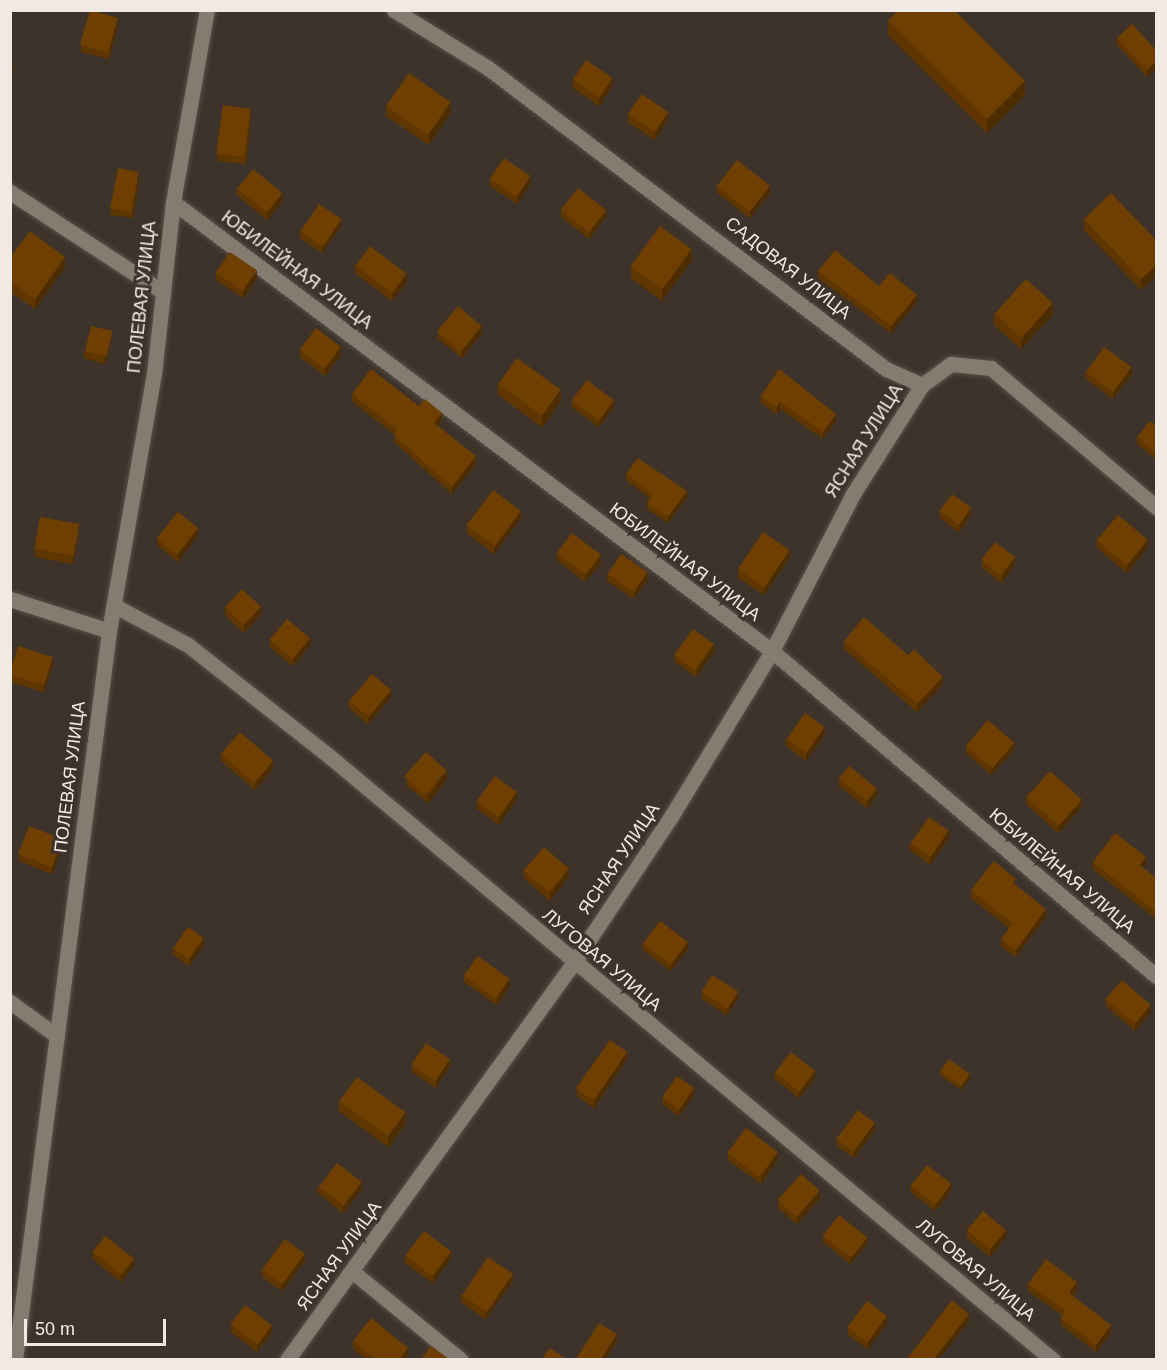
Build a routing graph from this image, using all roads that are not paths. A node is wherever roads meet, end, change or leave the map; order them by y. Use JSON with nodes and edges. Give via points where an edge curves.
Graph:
{"nodes":[{"id":1,"x":207,"y":10,"type":"edge"},
{"id":2,"x":394,"y":10,"type":"edge"},
{"id":3,"x":10,"y":192,"type":"edge"},
{"id":4,"x":173,"y":202,"type":"junction"},
{"id":5,"x":163,"y":292,"type":"junction"},
{"id":6,"x":922,"y":385,"type":"junction"},
{"id":7,"x":1156,"y":507,"type":"edge"},
{"id":8,"x":10,"y":599,"type":"edge"},
{"id":9,"x":115,"y":606,"type":"junction"},
{"id":10,"x":109,"y":631,"type":"junction"},
{"id":11,"x":771,"y":651,"type":"junction"},
{"id":12,"x":574,"y":962,"type":"junction"},
{"id":13,"x":1156,"y":976,"type":"edge"},
{"id":14,"x":10,"y":1002,"type":"edge"},
{"id":15,"x":57,"y":1036,"type":"junction"},
{"id":16,"x":353,"y":1272,"type":"junction"},
{"id":17,"x":15,"y":1359,"type":"edge"},
{"id":18,"x":287,"y":1359,"type":"edge"},
{"id":19,"x":461,"y":1359,"type":"edge"},
{"id":20,"x":1053,"y":1359,"type":"edge"}],
"edges":[{"from":1,"to":4,"type":"street","name":"ПОЛЕВАЯ УЛИЦА"},
{"from":2,"to":6,"type":"street","name":"САДОВАЯ УЛИЦА","via":[[488,68],[886,369]]},
{"from":3,"to":5,"type":"street"},
{"from":4,"to":5,"type":"street","name":"ПОЛЕВАЯ УЛИЦА"},
{"from":4,"to":11,"type":"street","name":"ЮБИЛЕЙНАЯ УЛИЦА"},
{"from":5,"to":9,"type":"street","name":"ПОЛЕВАЯ УЛИЦА"},
{"from":6,"to":7,"type":"street","via":[[951,364],[991,368]]},
{"from":6,"to":11,"type":"street","name":"ЯСНАЯ УЛИЦА","via":[[853,494]]},
{"from":8,"to":10,"type":"street"},
{"from":9,"to":10,"type":"street","name":"ПОЛЕВАЯ УЛИЦА"},
{"from":9,"to":12,"type":"street","name":"ЛУГОВАЯ УЛИЦА","via":[[188,645]]},
{"from":10,"to":15,"type":"street","name":"ПОЛЕВАЯ УЛИЦА"},
{"from":11,"to":12,"type":"street","name":"ЯСНАЯ УЛИЦА"},
{"from":11,"to":13,"type":"street","name":"ЮБИЛЕЙНАЯ УЛИЦА"},
{"from":12,"to":16,"type":"street","name":"ЯСНАЯ УЛИЦА"},
{"from":12,"to":20,"type":"street","name":"ЛУГОВАЯ УЛИЦА"},
{"from":14,"to":15,"type":"street"},
{"from":15,"to":17,"type":"street","name":"ПОЛЕВАЯ УЛИЦА"},
{"from":16,"to":18,"type":"street","name":"ЯСНАЯ УЛИЦА"},
{"from":16,"to":19,"type":"street"}]}
